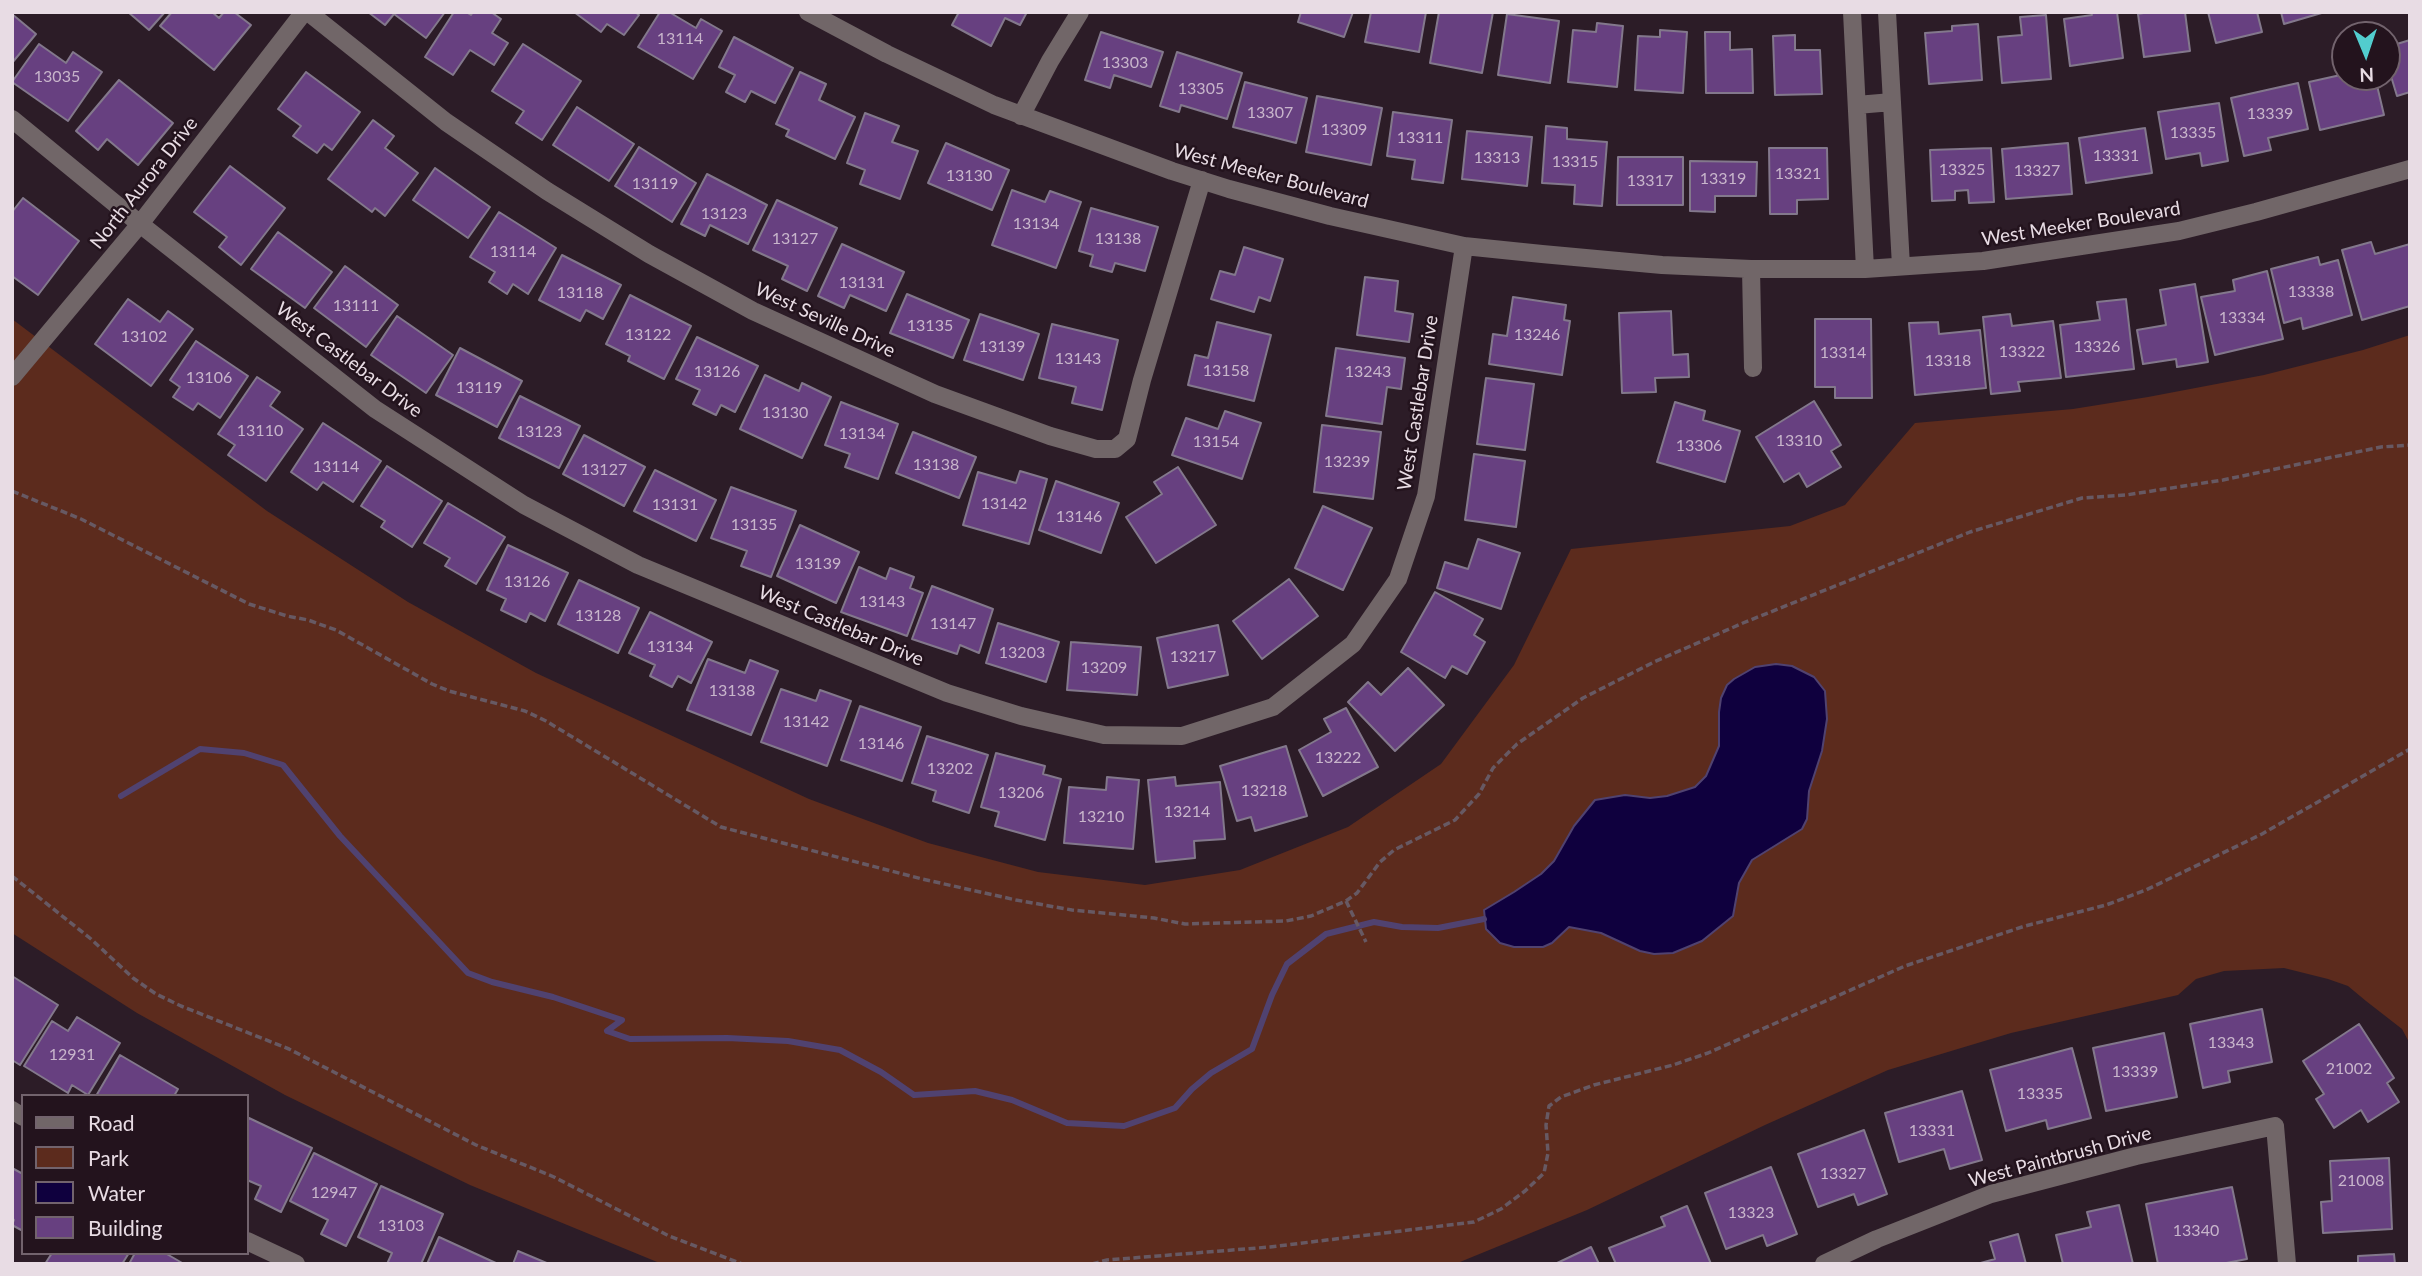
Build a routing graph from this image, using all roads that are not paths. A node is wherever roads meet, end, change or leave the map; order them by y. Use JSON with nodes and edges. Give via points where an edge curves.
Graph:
{"nodes":[{"id":1,"x":306,"y":12,"type":"edge"},
{"id":2,"x":808,"y":12,"type":"edge"},
{"id":3,"x":1080,"y":12,"type":"edge"},
{"id":4,"x":1852,"y":12,"type":"edge"},
{"id":5,"x":1887,"y":12,"type":"edge"},
{"id":6,"x":1892,"y":102,"type":"junction"},
{"id":7,"x":1857,"y":105,"type":"junction"},
{"id":8,"x":1021,"y":116,"type":"junction"},
{"id":9,"x":12,"y":119,"type":"edge"},
{"id":10,"x":2410,"y":169,"type":"edge"},
{"id":11,"x":1202,"y":180,"type":"junction"},
{"id":12,"x":140,"y":224,"type":"junction"},
{"id":13,"x":1464,"y":246,"type":"junction"},
{"id":14,"x":1901,"y":267,"type":"junction"},
{"id":15,"x":1751,"y":269,"type":"junction"},
{"id":16,"x":1865,"y":269,"type":"junction"},
{"id":17,"x":1753,"y":368,"type":"dead end"},
{"id":18,"x":12,"y":377,"type":"edge"},
{"id":19,"x":248,"y":1241,"type":"edge"},
{"id":20,"x":296,"y":1264,"type":"edge"},
{"id":21,"x":1824,"y":1264,"type":"edge"},
{"id":22,"x":2287,"y":1264,"type":"edge"}],
"edges":[{"from":1,"to":11,"type":"street","name":"West Seville Drive","via":[[446,122],[547,191],[752,311],[935,394],[1096,449],[1115,449],[1127,439]]},
{"from":1,"to":12,"type":"street","name":"North Aurora Drive"},
{"from":2,"to":8,"type":"street","name":"West Meeker Boulevard"},
{"from":3,"to":8,"type":"street"},
{"from":4,"to":7,"type":"street"},
{"from":5,"to":6,"type":"street"},
{"from":6,"to":7,"type":"street"},
{"from":6,"to":14,"type":"street"},
{"from":7,"to":16,"type":"street"},
{"from":8,"to":11,"type":"street","name":"West Meeker Boulevard"},
{"from":9,"to":12,"type":"street","name":"West Castlebar Drive"},
{"from":10,"to":14,"type":"street","name":"West Meeker Boulevard","via":[[2179,231],[1983,261]]},
{"from":11,"to":13,"type":"street","name":"West Meeker Boulevard","via":[[1330,216]]},
{"from":12,"to":13,"type":"street","name":"West Castlebar Drive","via":[[375,409],[524,505],[638,565],[947,693],[1104,735],[1182,736],[1273,707],[1353,644],[1398,579],[1426,496]]},
{"from":12,"to":18,"type":"street","name":"North Aurora Drive"},
{"from":13,"to":15,"type":"street","name":"West Meeker Boulevard"},
{"from":14,"to":16,"type":"street","name":"West Meeker Boulevard"},
{"from":15,"to":16,"type":"street","name":"West Meeker Boulevard"},
{"from":15,"to":17,"type":"street"},
{"from":19,"to":20,"type":"street"},
{"from":21,"to":22,"type":"street","name":"West Paintbrush Drive","via":[[1991,1195],[2136,1156],[2275,1126]]}]}
